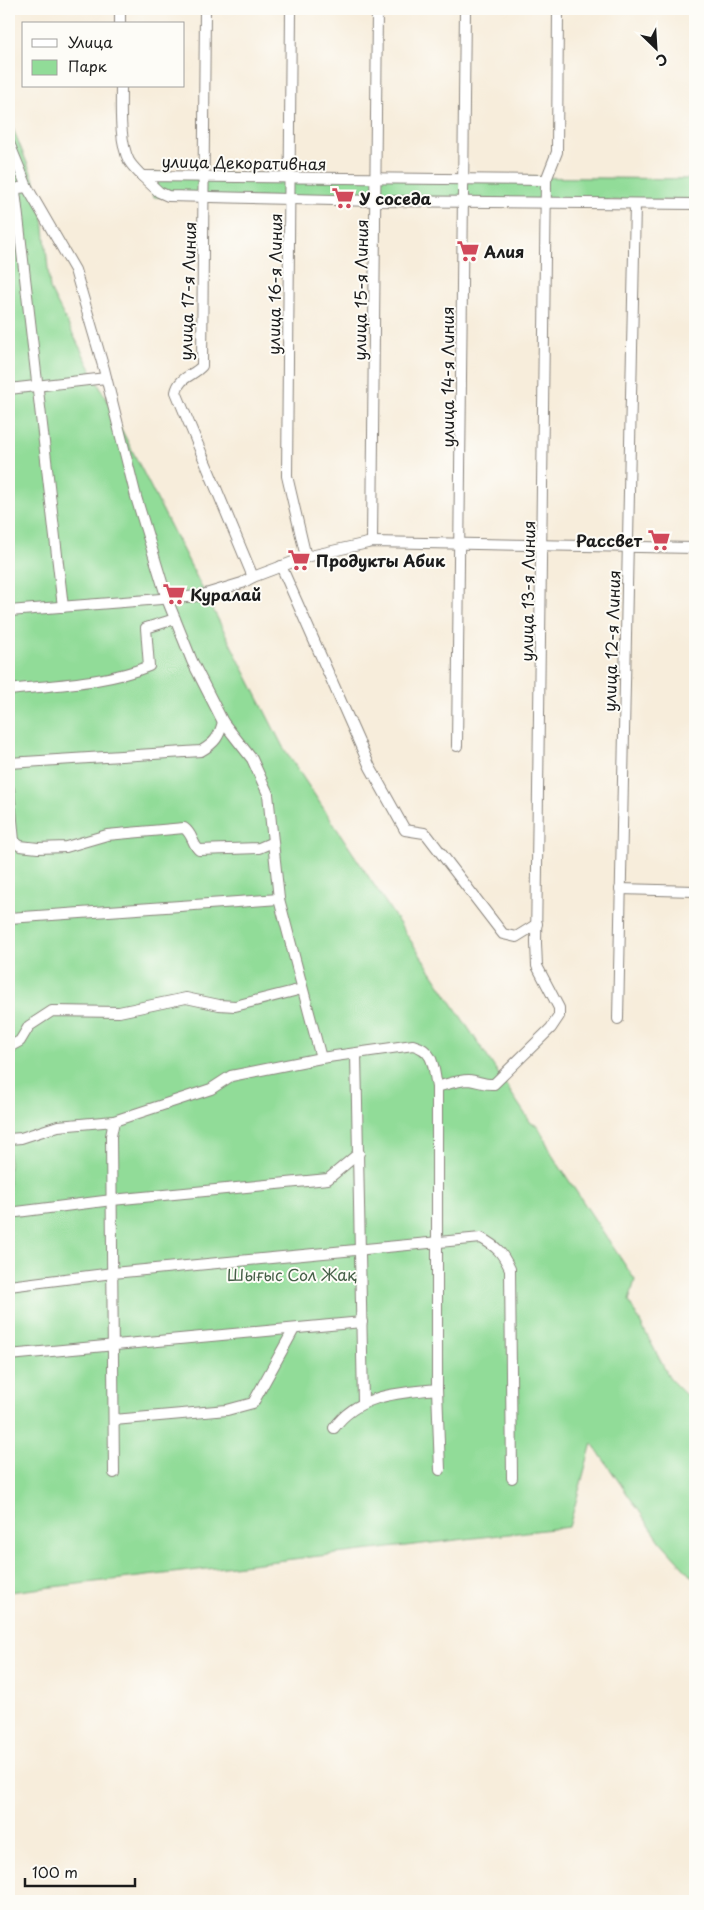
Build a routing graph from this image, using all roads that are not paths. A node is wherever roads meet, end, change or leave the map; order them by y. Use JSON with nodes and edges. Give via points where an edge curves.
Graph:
{"nodes":[{"id":1,"x":120,"y":9,"type":"edge"},
{"id":2,"x":205,"y":9,"type":"edge"},
{"id":3,"x":291,"y":9,"type":"edge"},
{"id":4,"x":377,"y":9,"type":"edge"},
{"id":5,"x":465,"y":9,"type":"edge"},
{"id":6,"x":558,"y":9,"type":"edge"},
{"id":7,"x":120,"y":22,"type":"edge"},
{"id":8,"x":120,"y":88,"type":"edge"},
{"id":9,"x":9,"y":143,"type":"edge"},
{"id":10,"x":12,"y":161,"type":"edge"},
{"id":11,"x":142,"y":176,"type":"junction"},
{"id":12,"x":204,"y":176,"type":"junction"},
{"id":13,"x":290,"y":177,"type":"junction"},
{"id":14,"x":376,"y":178,"type":"junction"},
{"id":15,"x":463,"y":179,"type":"junction"},
{"id":16,"x":546,"y":180,"type":"junction"},
{"id":17,"x":27,"y":187,"type":"junction"},
{"id":18,"x":204,"y":198,"type":"junction"},
{"id":19,"x":290,"y":199,"type":"junction"},
{"id":20,"x":376,"y":201,"type":"junction"},
{"id":21,"x":463,"y":202,"type":"junction"},
{"id":22,"x":546,"y":203,"type":"junction"},
{"id":23,"x":635,"y":204,"type":"junction"},
{"id":24,"x":695,"y":204,"type":"edge"},
{"id":25,"x":106,"y":378,"type":"junction"},
{"id":26,"x":39,"y":386,"type":"junction"},
{"id":27,"x":9,"y":389,"type":"edge"},
{"id":28,"x":372,"y":542,"type":"junction"},
{"id":29,"x":460,"y":544,"type":"junction"},
{"id":30,"x":543,"y":545,"type":"junction"},
{"id":31,"x":629,"y":548,"type":"junction"},
{"id":32,"x":695,"y":548,"type":"edge"},
{"id":33,"x":306,"y":557,"type":"junction"},
{"id":34,"x":281,"y":566,"type":"junction"},
{"id":35,"x":252,"y":577,"type":"junction"},
{"id":36,"x":167,"y":599,"type":"junction"},
{"id":37,"x":63,"y":607,"type":"junction"},
{"id":38,"x":9,"y":611,"type":"edge"},
{"id":39,"x":176,"y":619,"type":"junction"},
{"id":40,"x":9,"y":690,"type":"edge"},
{"id":41,"x":223,"y":722,"type":"junction"},
{"id":42,"x":457,"y":746,"type":"dead end"},
{"id":43,"x":9,"y":763,"type":"edge"},
{"id":44,"x":9,"y":789,"type":"edge"},
{"id":45,"x":12,"y":841,"type":"edge"},
{"id":46,"x":273,"y":842,"type":"junction"},
{"id":47,"x":620,"y":889,"type":"junction"},
{"id":48,"x":695,"y":891,"type":"edge"},
{"id":49,"x":279,"y":899,"type":"junction"},
{"id":50,"x":9,"y":918,"type":"edge"},
{"id":51,"x":537,"y":924,"type":"junction"},
{"id":52,"x":302,"y":989,"type":"junction"},
{"id":53,"x":618,"y":1019,"type":"dead end"},
{"id":54,"x":9,"y":1047,"type":"edge"},
{"id":55,"x":356,"y":1054,"type":"junction"},
{"id":56,"x":321,"y":1058,"type":"junction"},
{"id":57,"x":437,"y":1087,"type":"junction"},
{"id":58,"x":114,"y":1121,"type":"junction"},
{"id":59,"x":9,"y":1138,"type":"edge"},
{"id":60,"x":359,"y":1153,"type":"junction"},
{"id":61,"x":112,"y":1200,"type":"junction"},
{"id":62,"x":9,"y":1213,"type":"edge"},
{"id":63,"x":437,"y":1242,"type":"junction"},
{"id":64,"x":360,"y":1249,"type":"junction"},
{"id":65,"x":113,"y":1273,"type":"junction"},
{"id":66,"x":9,"y":1286,"type":"edge"},
{"id":67,"x":362,"y":1322,"type":"junction"},
{"id":68,"x":294,"y":1329,"type":"junction"},
{"id":69,"x":113,"y":1346,"type":"junction"},
{"id":70,"x":9,"y":1355,"type":"edge"},
{"id":71,"x":437,"y":1390,"type":"junction"},
{"id":72,"x":364,"y":1402,"type":"junction"},
{"id":73,"x":114,"y":1420,"type":"junction"},
{"id":74,"x":334,"y":1428,"type":"dead end"},
{"id":75,"x":440,"y":1470,"type":"dead end"},
{"id":76,"x":114,"y":1473,"type":"dead end"},
{"id":77,"x":512,"y":1478,"type":"dead end"}],
"edges":[{"from":1,"to":7,"type":"street"},
{"from":2,"to":12,"type":"street","name":"улица 17-я Линия"},
{"from":3,"to":13,"type":"street","name":"улица 16-я Линия"},
{"from":4,"to":14,"type":"street","name":"улица 15-я Линия"},
{"from":5,"to":15,"type":"street","name":"улица 14-я Линия"},
{"from":6,"to":16,"type":"street","name":"улица 13-я Линия","via":[[557,152]]},
{"from":8,"to":11,"type":"street","via":[[125,149],[130,163]]},
{"from":9,"to":10,"type":"street"},
{"from":10,"to":17,"type":"street"},
{"from":11,"to":12,"type":"street","name":"улица Декоративная"},
{"from":11,"to":18,"type":"street","name":"улица Декоративная","via":[[168,196]]},
{"from":12,"to":13,"type":"street","name":"улица Декоративная"},
{"from":12,"to":18,"type":"street","name":"улица 17-я Линия"},
{"from":13,"to":14,"type":"street","name":"улица Декоративная"},
{"from":13,"to":19,"type":"street","name":"улица 16-я Линия"},
{"from":14,"to":15,"type":"street","name":"улица Декоративная"},
{"from":14,"to":20,"type":"street","name":"улица 15-я Линия"},
{"from":15,"to":16,"type":"street","name":"улица Декоративная"},
{"from":15,"to":21,"type":"street","name":"улица 14-я Линия"},
{"from":16,"to":22,"type":"street","name":"улица 13-я Линия"},
{"from":17,"to":25,"type":"street","via":[[74,270]]},
{"from":17,"to":26,"type":"street","via":[[15,192]]},
{"from":18,"to":19,"type":"street","name":"улица Декоративная"},
{"from":18,"to":35,"type":"street","name":"улица 17-я Линия","via":[[202,366],[180,381],[176,392]]},
{"from":19,"to":20,"type":"street","name":"улица Декоративная"},
{"from":19,"to":33,"type":"street","name":"улица 16-я Линия","via":[[287,476]]},
{"from":20,"to":21,"type":"street","name":"улица Декоративная"},
{"from":20,"to":28,"type":"street","name":"улица 15-я Линия"},
{"from":21,"to":22,"type":"street","name":"улица Декоративная"},
{"from":21,"to":29,"type":"street","name":"улица 14-я Линия"},
{"from":22,"to":23,"type":"street","name":"улица Декоративная"},
{"from":22,"to":30,"type":"street","name":"улица 13-я Линия"},
{"from":23,"to":24,"type":"street","name":"улица Декоративная"},
{"from":23,"to":31,"type":"street","name":"улица 12-я Линия"},
{"from":25,"to":26,"type":"street"},
{"from":25,"to":36,"type":"street","via":[[136,497]]},
{"from":26,"to":27,"type":"street"},
{"from":26,"to":37,"type":"street"},
{"from":28,"to":29,"type":"street"},
{"from":28,"to":33,"type":"street"},
{"from":29,"to":30,"type":"street"},
{"from":29,"to":42,"type":"street","name":"улица 14-я Линия"},
{"from":30,"to":31,"type":"street"},
{"from":30,"to":51,"type":"street","name":"улица 13-я Линия"},
{"from":31,"to":32,"type":"street"},
{"from":31,"to":47,"type":"street","name":"улица 12-я Линия"},
{"from":33,"to":34,"type":"street"},
{"from":34,"to":35,"type":"street"},
{"from":34,"to":51,"type":"street","via":[[370,767],[405,830],[427,835],[504,934],[516,937]]},
{"from":35,"to":36,"type":"street","via":[[199,596]]},
{"from":36,"to":37,"type":"street"},
{"from":36,"to":39,"type":"street"},
{"from":37,"to":38,"type":"street"},
{"from":39,"to":40,"type":"street","via":[[146,628],[149,666],[80,682]]},
{"from":39,"to":41,"type":"street"},
{"from":41,"to":43,"type":"street","via":[[214,744],[201,751]]},
{"from":41,"to":46,"type":"street","via":[[252,759],[268,794]]},
{"from":44,"to":45,"type":"street"},
{"from":45,"to":46,"type":"street","via":[[20,846],[66,848],[107,835],[184,828],[199,850],[259,848]]},
{"from":46,"to":49,"type":"street"},
{"from":47,"to":48,"type":"street"},
{"from":47,"to":53,"type":"street","name":"улица 12-я Линия"},
{"from":49,"to":50,"type":"street"},
{"from":49,"to":52,"type":"street"},
{"from":51,"to":57,"type":"street","name":"улица 13-я Линия","via":[[537,966],[559,1008],[559,1016],[551,1028],[494,1084],[471,1080]]},
{"from":52,"to":54,"type":"street","via":[[235,1006],[186,998],[119,1012],[52,1011],[29,1026],[20,1041]]},
{"from":52,"to":56,"type":"street"},
{"from":55,"to":56,"type":"street"},
{"from":55,"to":57,"type":"street","via":[[413,1045],[422,1048],[432,1060]]},
{"from":55,"to":60,"type":"street"},
{"from":56,"to":58,"type":"street","via":[[231,1076],[211,1089]]},
{"from":57,"to":63,"type":"street"},
{"from":58,"to":59,"type":"street","via":[[58,1126],[21,1138]]},
{"from":58,"to":61,"type":"street"},
{"from":60,"to":61,"type":"street","via":[[328,1179]]},
{"from":60,"to":64,"type":"street"},
{"from":61,"to":62,"type":"street"},
{"from":61,"to":65,"type":"street"},
{"from":63,"to":64,"type":"street"},
{"from":63,"to":71,"type":"street"},
{"from":63,"to":77,"type":"street","via":[[481,1238],[496,1246],[510,1269]]},
{"from":64,"to":65,"type":"street"},
{"from":64,"to":67,"type":"street"},
{"from":65,"to":66,"type":"street"},
{"from":65,"to":69,"type":"street"},
{"from":67,"to":68,"type":"street"},
{"from":67,"to":72,"type":"street"},
{"from":68,"to":69,"type":"street"},
{"from":68,"to":73,"type":"street","via":[[254,1403],[227,1410]]},
{"from":69,"to":70,"type":"street"},
{"from":69,"to":73,"type":"street"},
{"from":71,"to":72,"type":"street","via":[[393,1394]]},
{"from":71,"to":75,"type":"street"},
{"from":72,"to":74,"type":"street","via":[[342,1416]]},
{"from":73,"to":76,"type":"street"}]}
